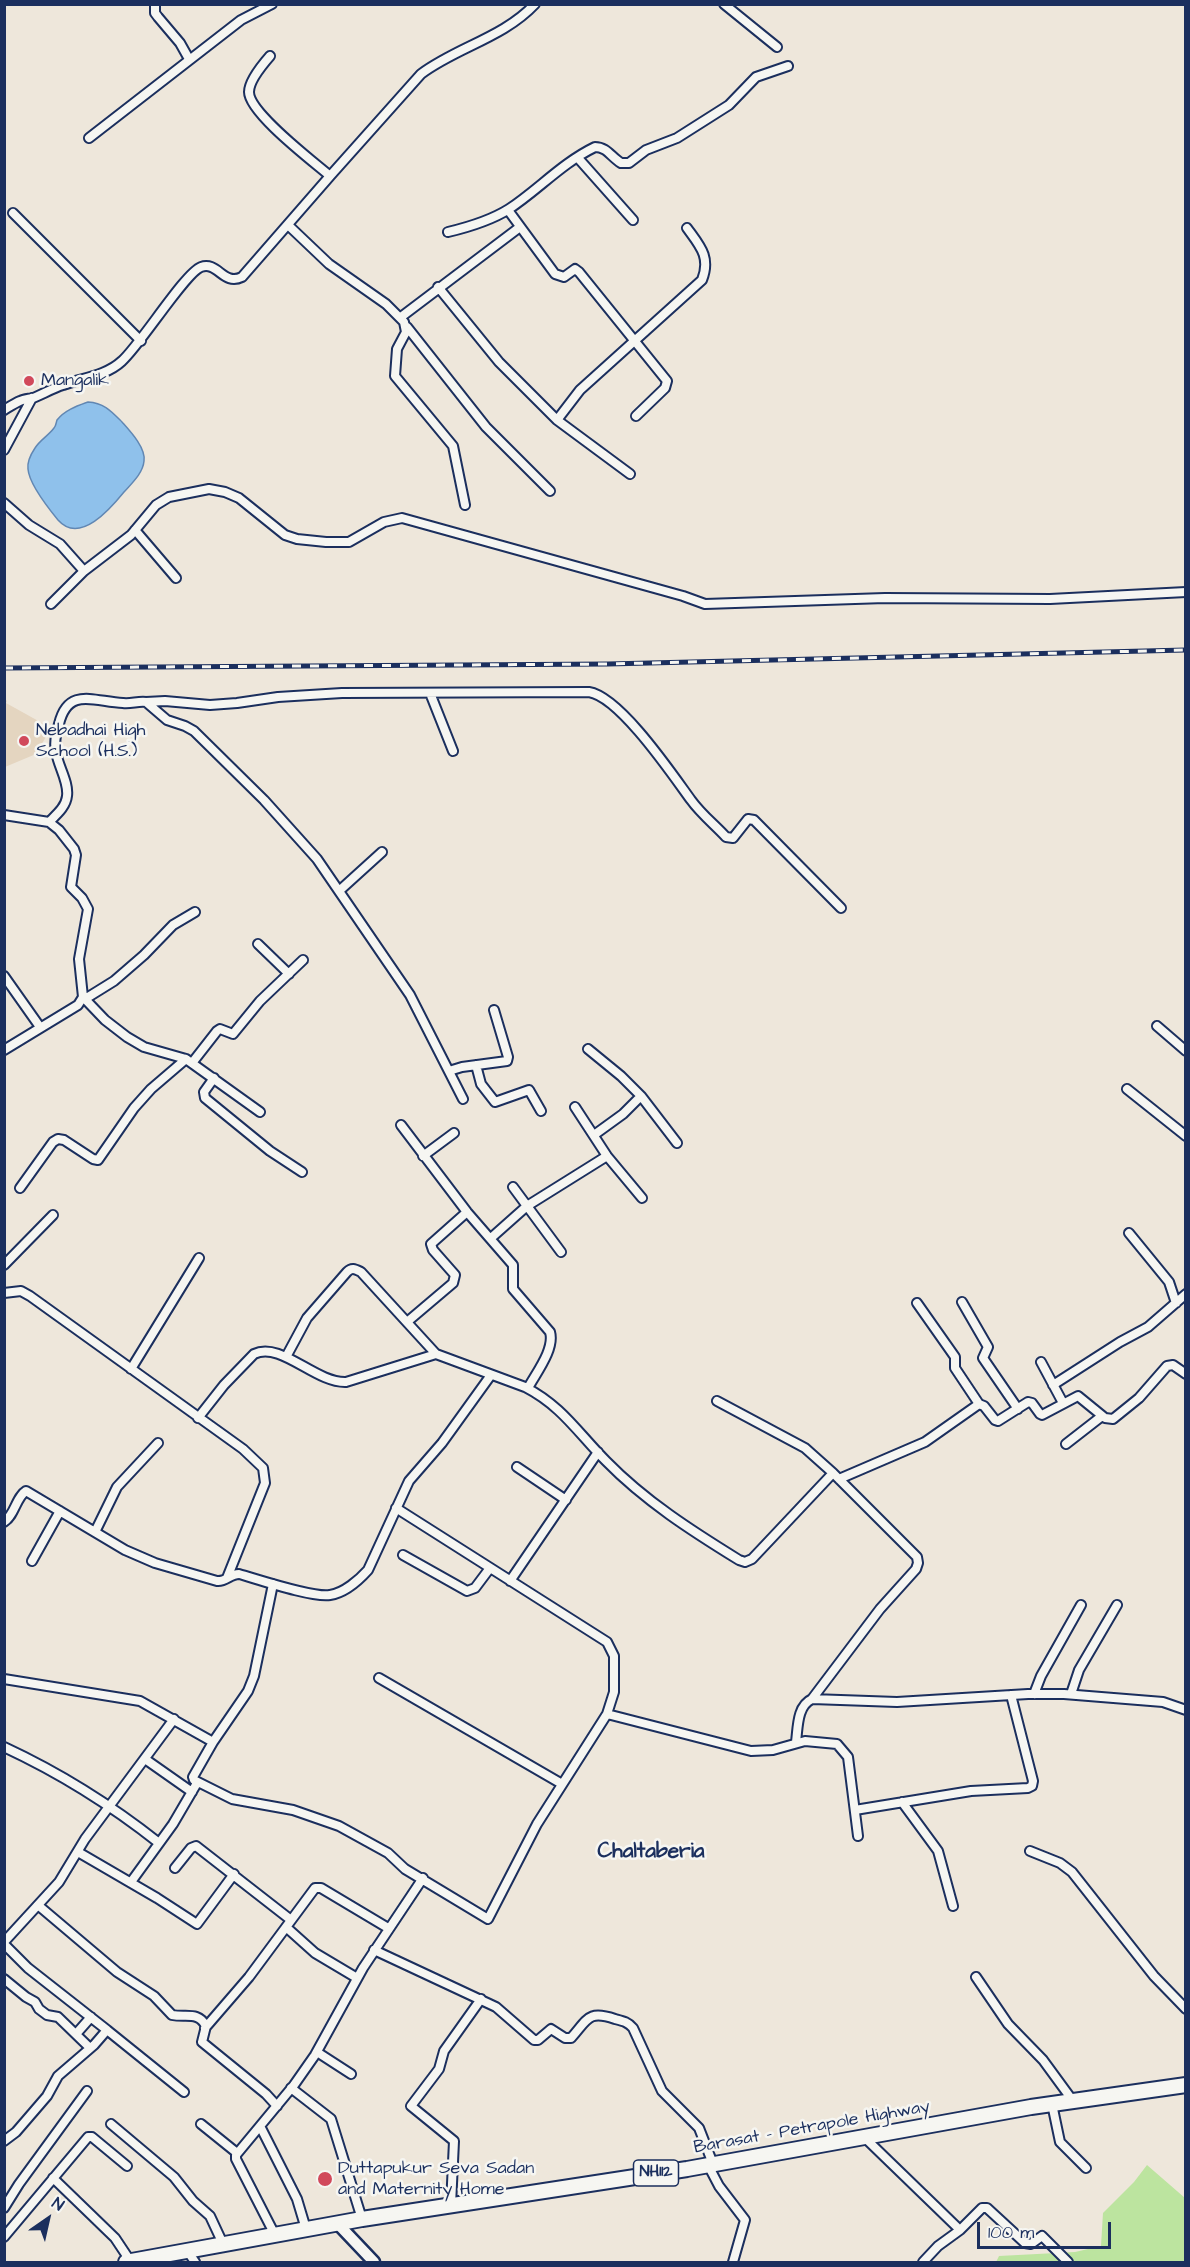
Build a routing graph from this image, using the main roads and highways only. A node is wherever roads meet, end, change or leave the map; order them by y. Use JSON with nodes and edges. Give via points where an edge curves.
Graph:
{"nodes":[{"id":1,"x":1185,"y":2085,"type":"edge"},
{"id":2,"x":192,"y":2257,"type":"edge"},
{"id":3,"x":129,"y":2262,"type":"edge"}],
"edges":[{"from":1,"to":2,"type":"highway","name":"Barasat - Petrapole Highway","number":"NH112","via":[[363,2219],[224,2246]]},
{"from":2,"to":3,"type":"highway","name":"Barasat - Petrapole Highway","number":"NH112"}]}
